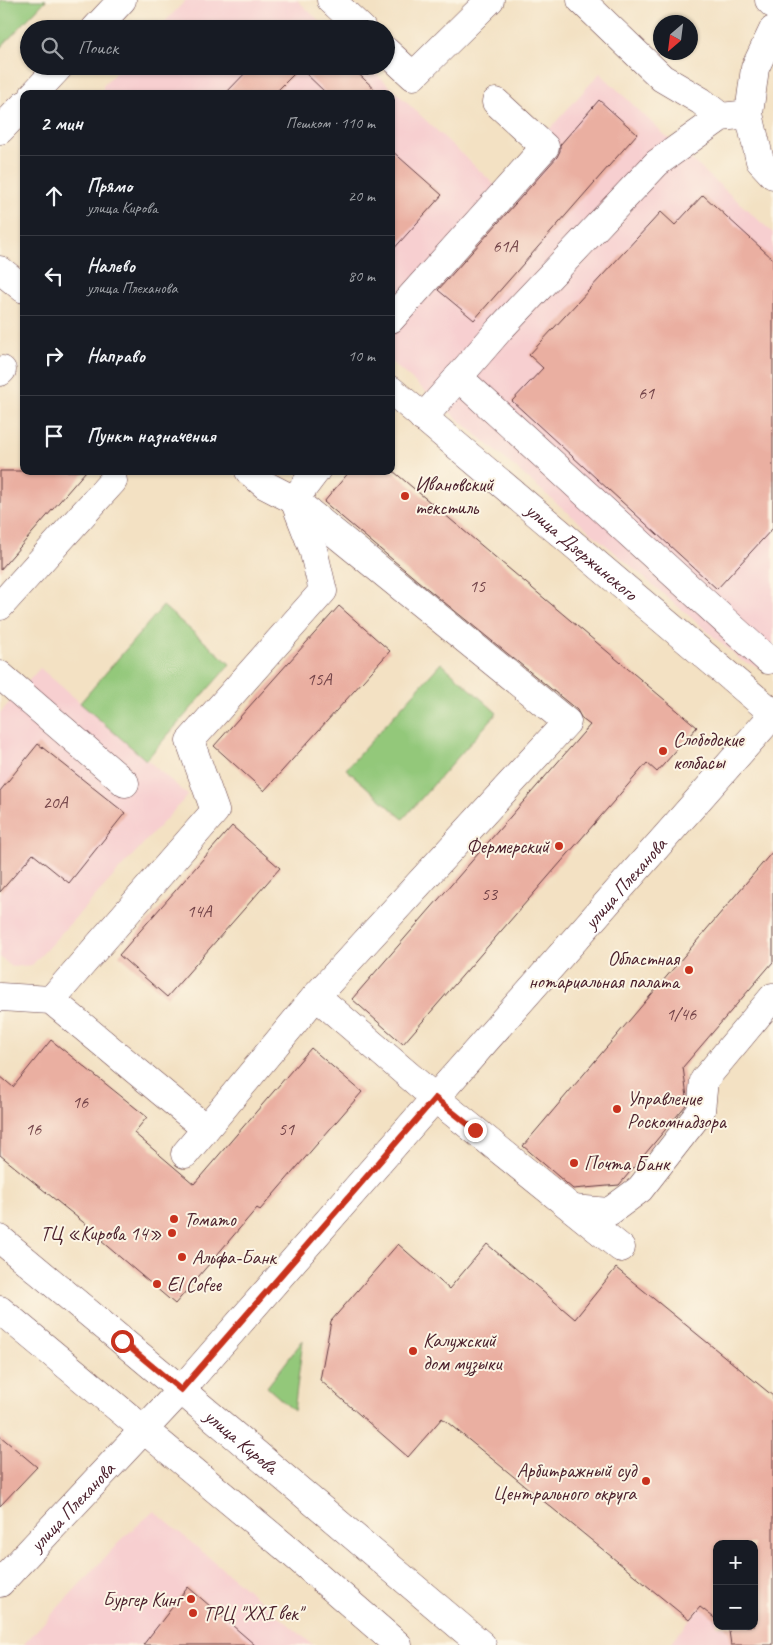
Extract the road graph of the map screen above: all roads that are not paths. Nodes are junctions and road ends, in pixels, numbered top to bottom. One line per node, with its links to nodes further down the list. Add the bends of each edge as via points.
1 (122, 0): 7 (street)
2 (332, 0): 8 (street)
3 (490, 0): 10 (street, via 413,76)
4 (581, 0): 16 (street, via 662,78)
5 (769, 0): 6 (street)
6 (773, 4)
7 (103, 20)
8 (353, 20)
9 (773, 30): 15 (street, via 755,68)
10 (395, 59)
11 (52, 75): 12 (street)
12 (39, 90)
13 (496, 102): 23 (street, via 544,147)
14 (20, 110): 17 (street)
15 (749, 114): 16 (street); 18 (street, via 760,161)
16 (721, 117): 24 (street, via 656,163)
17 (0, 130)
18 (773, 175)
19 (438, 241): 22 (street)
20 (0, 270): 21 (street)
21 (20, 286)
22 (395, 289)
23 (395, 314)
24 (458, 377): 26 (street); 32 (street)
25 (395, 394): 26 (street, улица Дзержинского)
26 (423, 418): 34 (street, улица Дзержинского)
27 (254, 475): 30 (street)
28 (313, 475): 30 (street)
29 (113, 481): 31 (street)
30 (294, 500): 37 (street, via 567,722); 40 (street, via 313,549 323,591 190,741 215,811)
31 (0, 606)
32 (770, 658): 34 (street)
33 (0, 675): 36 (street)
34 (744, 687): 35 (street, улица Дзержинского)
35 (773, 714): 41 (street, улица Плеханова)
36 (125, 782)
37 (316, 996): 41 (street); 42 (street)
38 (773, 997): 44 (street, via 704,1080 701,1111 640,1189 609,1212)
39 (0, 998): 40 (street)
40 (51, 1000): 42 (street)
41 (435, 1098): 44 (street); 48 (street, улица Плеханова)
42 (205, 1128): 43 (street)
43 (185, 1154)
44 (573, 1209): 46 (street)
45 (0, 1239): 48 (street, улица Кирова)
46 (621, 1248)
47 (0, 1310): 49 (street)
48 (181, 1390): 49 (street, улица Плеханова); 52 (street, улица Кирова)
49 (144, 1429): 50 (street, улица Плеханова); 51 (street)
50 (0, 1583)
51 (398, 1645)
52 (482, 1645)

